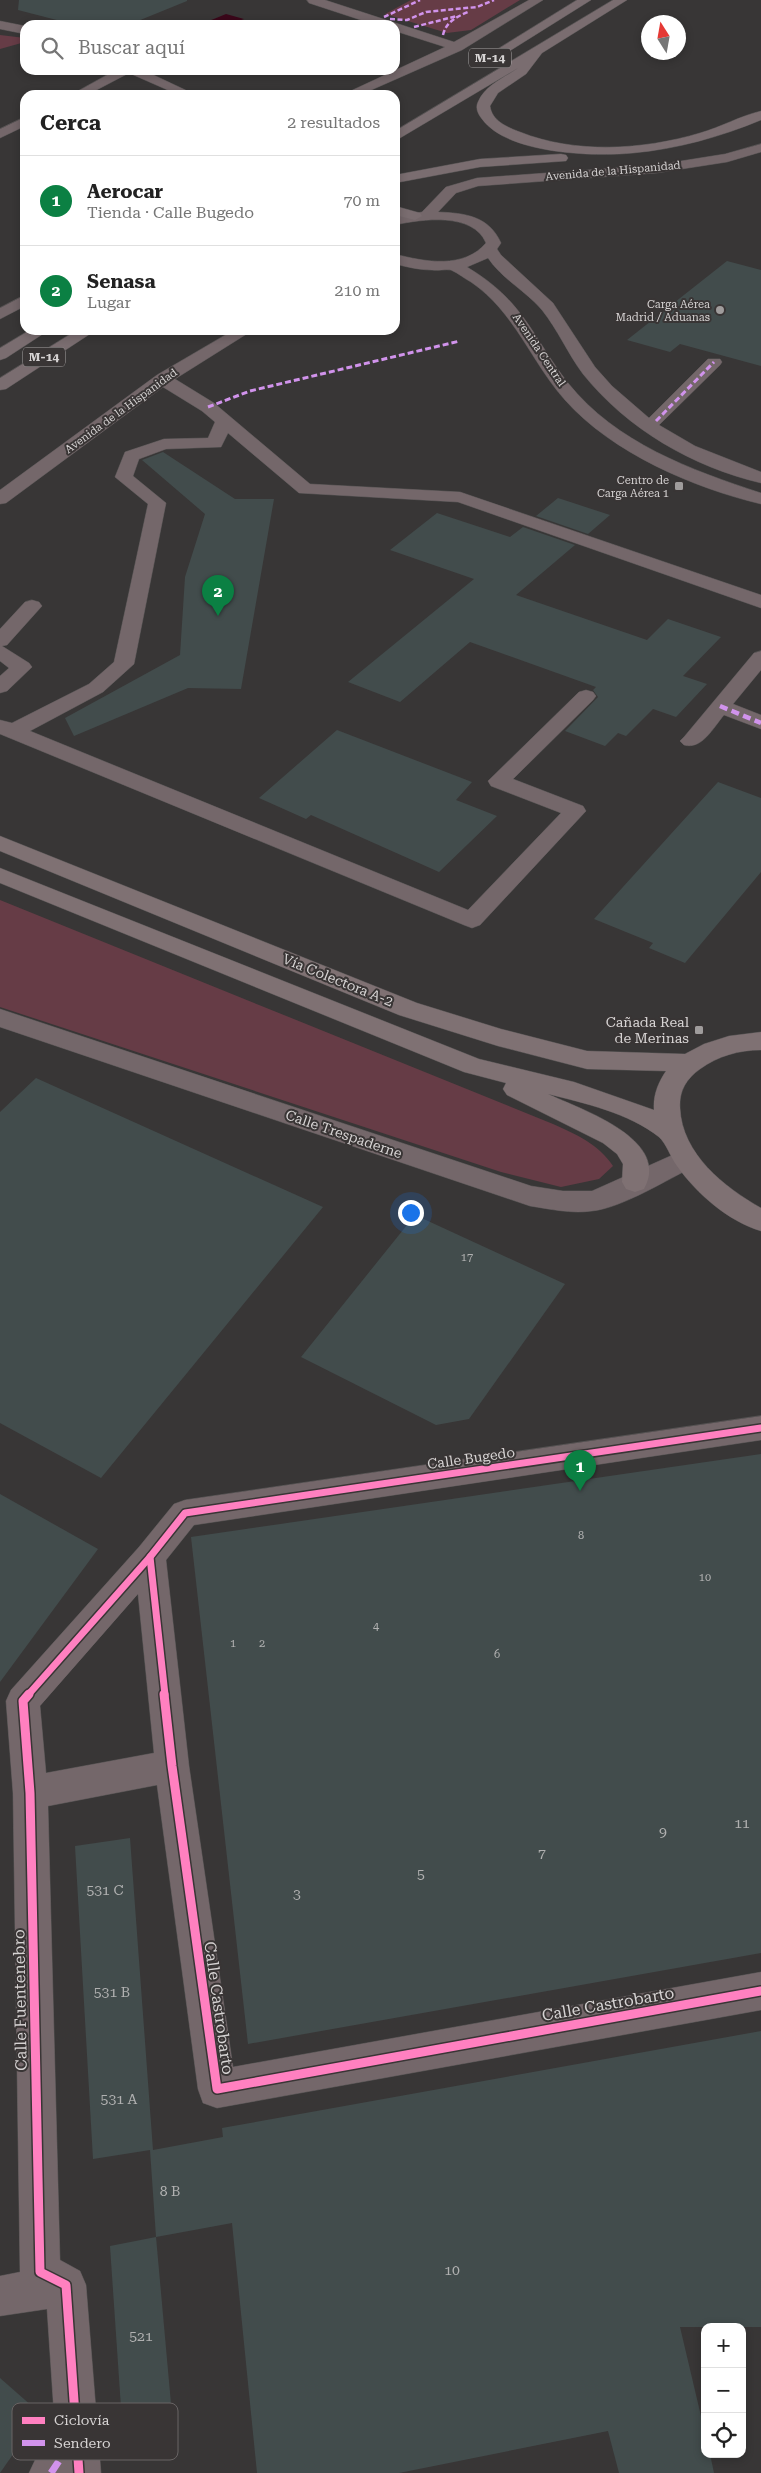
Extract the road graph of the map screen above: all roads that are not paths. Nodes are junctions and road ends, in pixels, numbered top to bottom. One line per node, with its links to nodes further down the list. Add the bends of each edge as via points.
1 (313, 0): 6 (street)
2 (537, 0): 11 (street)
3 (585, 0): 13 (highway, M-14)
4 (621, 0): 12 (highway, M-14)
5 (369, 7): 6 (street)
6 (353, 14): 7 (street)
7 (372, 20)
8 (0, 25): 9 (street)
9 (20, 29)
10 (400, 29): 11 (street)
11 (458, 47): 14 (street)
12 (536, 53): 21 (highway, via 523,70 487,97 483,105 484,113 497,126 530,141 583,149 653,146 713,133); 25 (highway, M-14)
13 (478, 65)
14 (400, 74)
15 (116, 75): 18 (street)
16 (144, 75): 19 (street)
17 (398, 75): 20 (street)
18 (87, 90)
19 (178, 90)
20 (362, 90)
21 (761, 115)
22 (20, 124): 24 (street)
23 (761, 128): 27 (highway, via 717,143 665,153 529,159)
24 (0, 134)
25 (400, 134)
26 (761, 148): 30 (street, Avenida de la Hispanidad, via 668,167)
27 (433, 170): 28 (highway); 29 (highway)
28 (400, 178)
29 (400, 183)
30 (464, 185): 32 (street, Avenida de la Hispanidad, via 451,190); 34 (street, via 455,199 455,207)
31 (400, 211): 32 (highway)
32 (421, 216): 33 (street); 34 (street)
33 (400, 220)
34 (465, 220): 35 (street, via 476,223 493,235 494,243)
35 (490, 250): 38 (street, via 481,256); 51 (street, via 505,269 547,306 589,369 626,410 682,447)
36 (400, 260): 37 (street)
37 (416, 264): 38 (street); 39 (street)
38 (452, 264): 53 (street, Avenida Central, via 505,302 552,373 592,417 671,468)
39 (400, 269)
40 (20, 293): 41 (street)
41 (0, 314)
42 (33, 335): 45 (highway, M-14)
43 (80, 335): 48 (highway, M-14)
44 (238, 335): 47 (street, Avenida de la Hispanidad)
45 (0, 355)
46 (714, 362): 50 (street)
47 (163, 379): 49 (street); 52 (street, Avenida de la Hispanidad)
48 (0, 385)
49 (224, 420): 54 (street, via 305,489 460,497); 63 (street, via 215,443 164,444 131,456 124,477 157,503 124,664 96,688)
50 (656, 421)
51 (761, 478)
52 (0, 499)
53 (761, 499)
54 (761, 602)
55 (32, 606): 56 (street)
56 (0, 641)
57 (0, 652): 59 (street, via 22,667)
58 (761, 657): 61 (street)
59 (0, 687)
60 (586, 696): 63 (street, via 499,781 575,810 472,920)
61 (720, 706): 62 (street); 64 (street)
62 (761, 722)
63 (6, 729)
64 (691, 741)
65 (0, 843): 69 (main road, Vía Colectora A-2, via 408,1009 587,1060)
66 (0, 875): 70 (main road)
67 (0, 1018): 73 (street, Calle Trespaderne, via 530,1196 563,1202 593,1201)
68 (761, 1041): 69 (main road, via 715,1049)
69 (689, 1063): 71 (main road, via 669,1086 664,1109)
70 (472, 1066): 71 (main road, via 574,1091 636,1112); 73 (main road, via 612,1136 627,1147 636,1164)
71 (670, 1131): 72 (main road)
72 (686, 1159): 73 (street, Calle Trespaderne); 74 (main road, via 703,1180 736,1208)
73 (635, 1182)
74 (761, 1221)
75 (761, 1428): 76 (street, Calle Bugedo, via 186,1513)
76 (150, 1556): 77 (street, Calle Castrobarto); 78 (street, Calle Fuentenebro, via 24,1701)
77 (172, 1766): 78 (street); 79 (street, Calle Castrobarto, via 217,2088)
78 (30, 1794): 80 (street, Calle Fuentenebro, via 40,2272)
79 (761, 1990)
80 (66, 2284): 81 (street); 82 (street)
81 (0, 2296)
82 (74, 2403)
83 (69, 2460): 84 (street)
84 (51, 2473)

